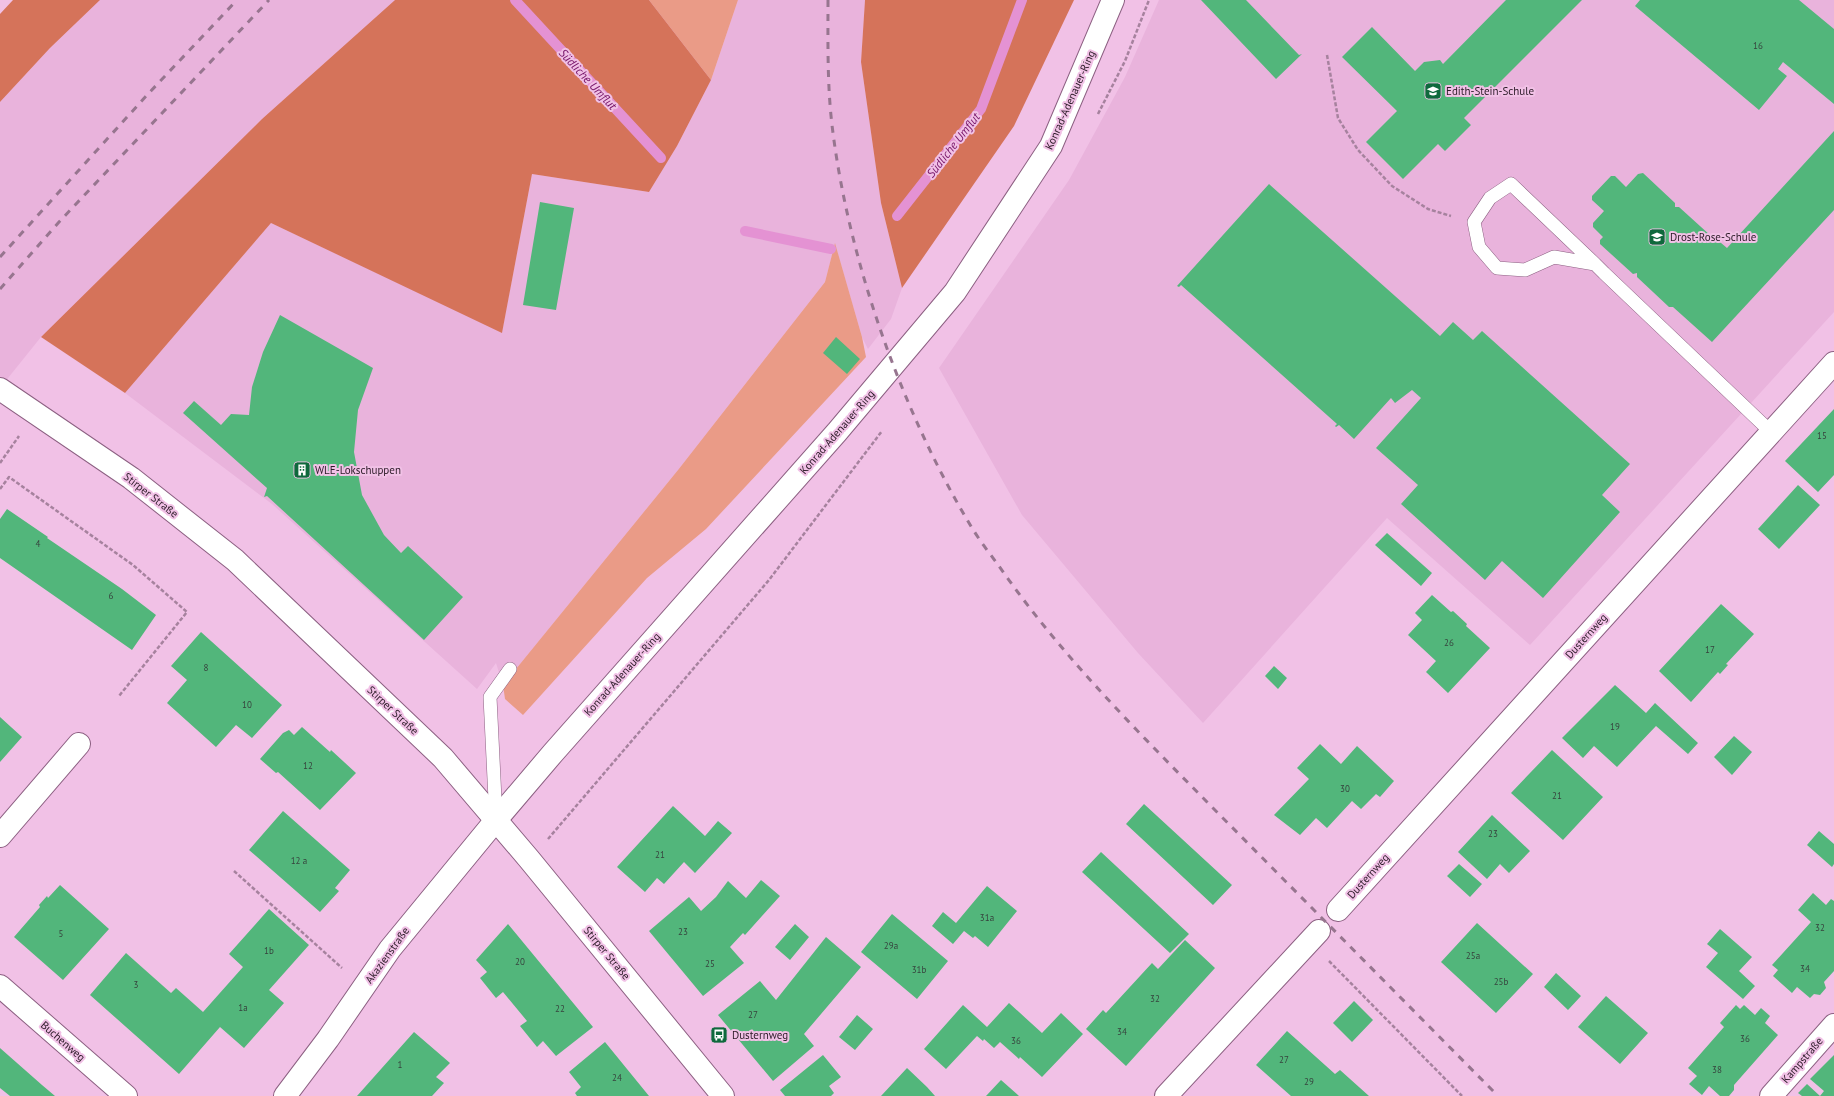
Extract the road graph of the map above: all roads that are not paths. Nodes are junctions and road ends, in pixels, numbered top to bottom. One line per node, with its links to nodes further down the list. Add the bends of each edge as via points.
1 (1113, 0): 8 (street, Konrad-Adenauer-Ring, via 1051,146 955,292 837,432)
2 (1595, 264): 2 (lane, via 1511,184 1490,198 1474,222 1479,247 1497,268 1525,270 1554,257); 5 (lane)
3 (1834, 363): 5 (street, Dusternweg)
4 (0, 389): 8 (street, Stirper Straße, via 131,478 235,560 443,758)
5 (1771, 432): 10 (street, Dusternweg)
6 (510, 669): 8 (lane, via 490,697)
7 (79, 744): 9 (street)
8 (496, 820): 15 (street, Akazienstraße, via 390,949); 16 (street, Stirper Straße)
9 (0, 836)
10 (1338, 910)
11 (1314, 936): 17 (street)
12 (0, 986): 14 (street, Buchenweg)
13 (1834, 1025): 18 (street, Kampstraße)
14 (126, 1096)
15 (285, 1096)
16 (723, 1096)
17 (1166, 1096)
18 (1771, 1096)

